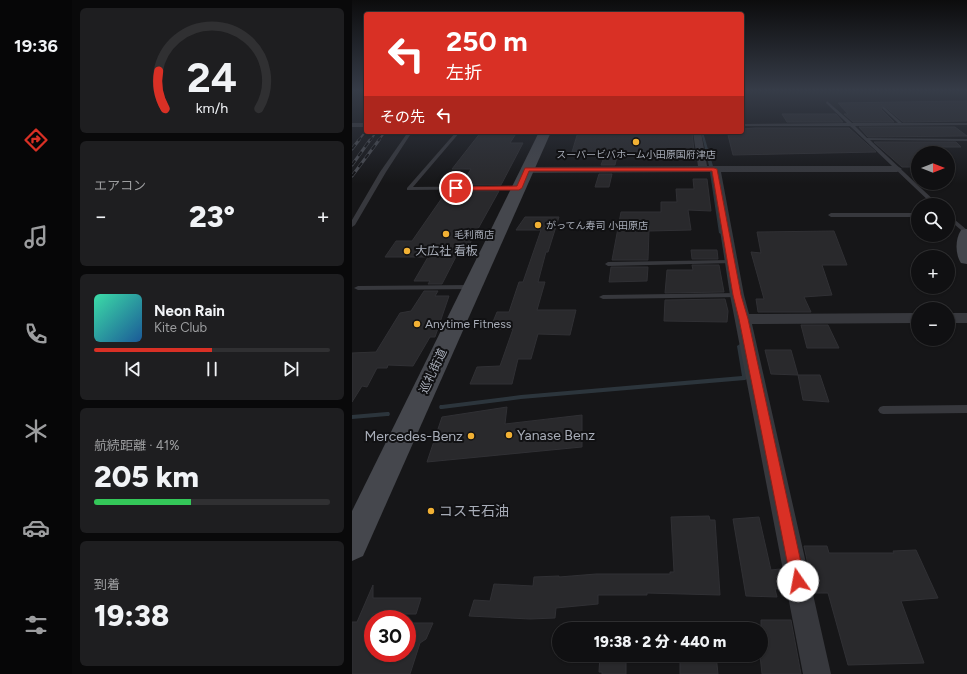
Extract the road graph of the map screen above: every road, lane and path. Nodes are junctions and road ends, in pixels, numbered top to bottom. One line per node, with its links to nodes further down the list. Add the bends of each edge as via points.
1 (847, 121): 7 (lane)
2 (898, 121): 8 (lane)
3 (967, 124): 8 (lane)
4 (352, 125): 5 (street)
5 (364, 125)
6 (744, 125): 7 (lane)
7 (851, 125): 8 (lane); 13 (lane)
8 (902, 125)
9 (409, 134): 22 (lane)
10 (456, 134): 18 (lane, via 409,189)
11 (544, 134): 18 (street, 巡礼街道)
12 (697, 134): 15 (street)
13 (865, 139): 14 (lane); 17 (lane)
14 (967, 140)
15 (703, 169): 16 (street); 18 (street)
16 (714, 169): 17 (street); 25 (street)
17 (897, 169): 19 (lane)
18 (523, 179): 27 (street, 巡礼街道)
19 (928, 198)
20 (830, 215): 21 (lane)
21 (911, 215)
22 (352, 225)
23 (955, 227): 24 (lane)
24 (967, 245)
25 (731, 262): 26 (lane); 29 (street)
26 (608, 264)
27 (472, 287): 28 (lane); 37 (street, 巡礼街道)
28 (358, 288)
29 (737, 295): 30 (lane); 34 (street)
30 (603, 297)
31 (911, 318): 34 (street)
32 (955, 318): 33 (street)
33 (967, 318)
34 (743, 319): 38 (street)
35 (967, 408): 36 (lane)
36 (883, 410)
37 (352, 545)
38 (817, 674)

